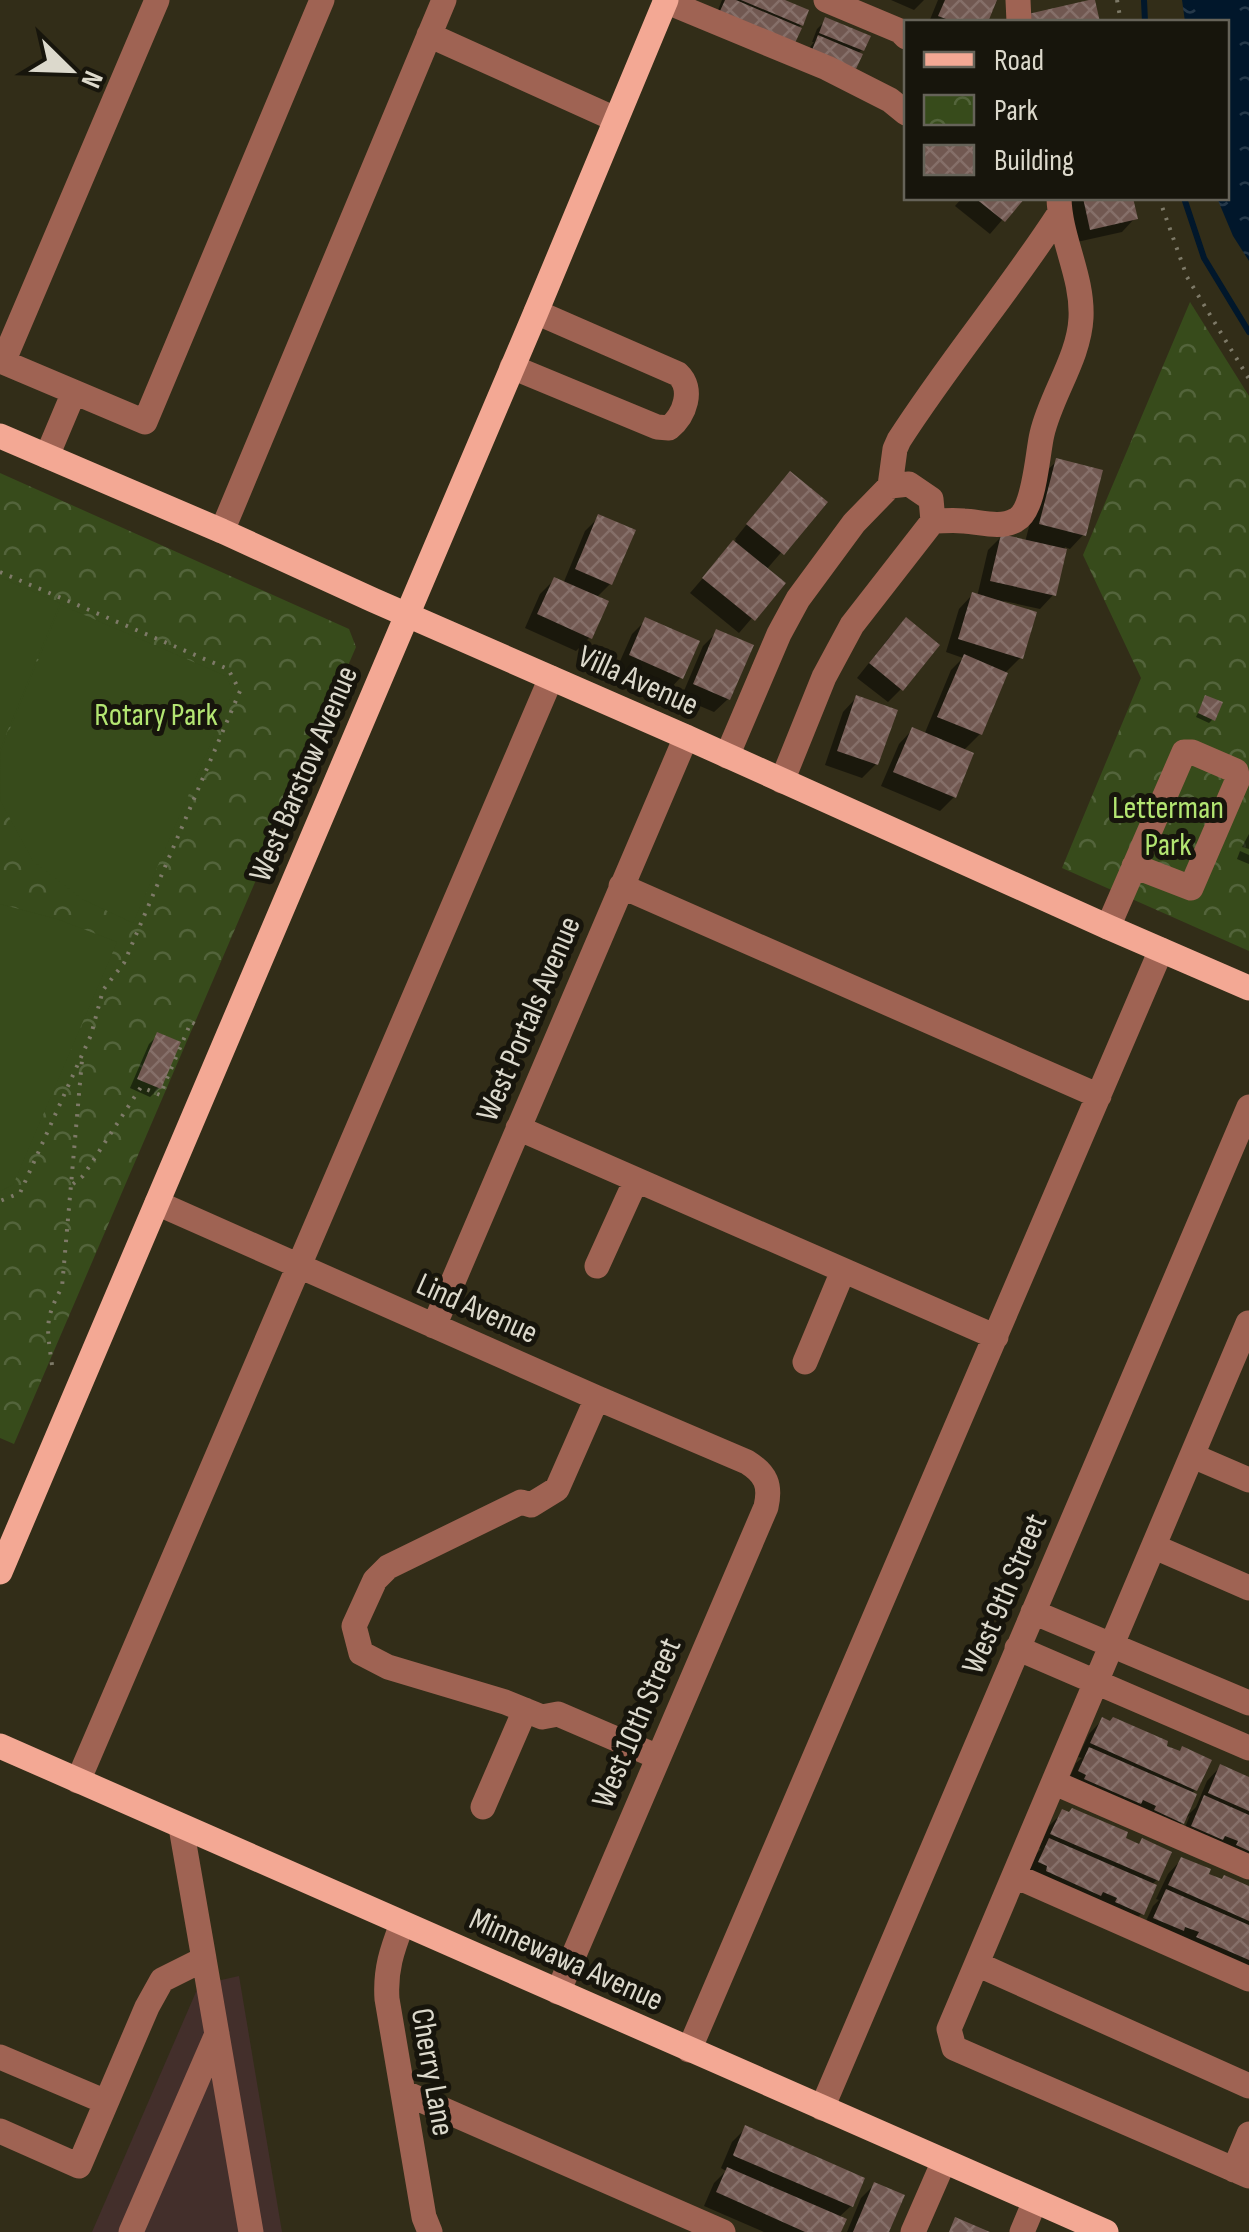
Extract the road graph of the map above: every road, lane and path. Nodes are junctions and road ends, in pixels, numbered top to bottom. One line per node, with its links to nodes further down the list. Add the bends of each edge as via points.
1 (157, 0): 15 (street, via 3,362)
2 (322, 0): 15 (street, via 145,422)
3 (444, 0): 6 (street)
4 (665, 0): 8 (street, via 827,68); 9 (main road, West Barstow Avenue)
5 (826, 0): 7 (street)
6 (429, 35): 9 (street); 20 (street)
7 (904, 35)
8 (904, 111)
9 (615, 119): 12 (main road, West Barstow Avenue)
10 (1160, 200): 14 (path, via 1187,277)
11 (1059, 206): 18 (street, via 1036,250 899,440); 19 (street, via 1081,320 1048,410 1030,501 1011,523)
12 (536, 312): 13 (main road, West Barstow Avenue); 13 (street, via 678,374 689,393 676,422 657,427)
13 (512, 367): 22 (main road, West Barstow Avenue)
14 (1249, 379)
15 (74, 392): 17 (street)
16 (0, 436): 17 (main road, Villa Avenue)
17 (46, 456): 20 (main road, Villa Avenue)
18 (890, 486): 19 (street, via 909,484 931,499); 25 (street, via 798,599)
19 (933, 520): 26 (street, via 852,625)
20 (222, 531): 22 (main road, Villa Avenue)
21 (0, 572): 33 (path, via 228,670 240,691 124,963 103,990)
22 (407, 615): 23 (main road, Villa Avenue); 40 (main road, West Barstow Avenue)
23 (551, 678): 24 (main road, Villa Avenue); 41 (street)
24 (686, 738): 25 (main road, Villa Avenue); 28 (street, West Portals Avenue)
25 (727, 756): 26 (main road, Villa Avenue)
26 (782, 781): 29 (main road, Villa Avenue)
27 (1134, 866): 27 (street, via 1184,752 1236,771 1238,780 1191,888); 29 (street)
28 (621, 886): 34 (street); 36 (street, West Portals Avenue)
29 (1108, 928): 30 (main road, Villa Avenue)
30 (1161, 950): 31 (main road, Villa Avenue); 34 (street)
31 (1249, 988)
32 (197, 1025): 38 (path, via 191,1022 160,1096 141,1087)
33 (82, 1055): 38 (path); 39 (path, via 20,1192)
34 (1099, 1096): 46 (street)
35 (1249, 1107): 58 (street, West 9th Street)
36 (518, 1128): 37 (street); 45 (street, West Portals Avenue)
37 (636, 1180): 42 (street); 43 (street)
38 (73, 1184): 48 (path, via 62,1287 46,1328)
39 (0, 1201)
40 (158, 1203): 41 (street, Lind Avenue); 56 (main road, West Barstow Avenue)
41 (299, 1265): 45 (street, Lind Avenue); 67 (street)
42 (596, 1266)
43 (843, 1271): 46 (street); 47 (street)
44 (1248, 1323): 49 (street)
45 (434, 1326): 51 (street, Lind Avenue)
46 (996, 1337): 79 (street)
47 (804, 1362)
48 (52, 1365)
49 (1224, 1380): 50 (street); 52 (street)
50 (1249, 1391)
51 (589, 1395): 53 (street, Lind Avenue, via 748,1462); 63 (street, via 544,1480 524,1492 522,1502 388,1567 354,1626 361,1653 388,1667)
52 (1193, 1456): 54 (street); 55 (street)
53 (766, 1479): 66 (street, West 10th Street, via 766,1507)
54 (1249, 1480)
55 (1155, 1547): 57 (street); 59 (street)
56 (0, 1572)
57 (1249, 1588)
58 (1033, 1612): 59 (street); 60 (street, West 9th Street)
59 (1113, 1646): 61 (street); 62 (street)
60 (1017, 1648): 61 (street); 84 (street, West 9th Street)
61 (1098, 1683): 65 (street); 68 (street)
62 (1249, 1704)
63 (533, 1713): 66 (street, via 549,1728); 69 (street)
64 (0, 1746): 67 (main road, Minnewawa Avenue)
65 (1249, 1748)
66 (655, 1765): 77 (street, West 10th Street)
67 (78, 1781): 70 (main road, Minnewawa Avenue)
68 (1055, 1783): 71 (street); 72 (street)
69 (483, 1808)
70 (181, 1826): 73 (main road, Minnewawa Avenue); 74 (street)
71 (1249, 1867)
72 (1015, 1876): 75 (street); 76 (street)
73 (402, 1924): 77 (main road, Minnewawa Avenue); 82 (street, Cherry Lane, via 385,1979)
74 (204, 1959): 78 (street); 83 (street, via 162,1980)
75 (978, 1964): 81 (street); 88 (street, via 950,2029 954,2048)
76 (1249, 1979)
77 (558, 1992): 79 (main road, Minnewawa Avenue)
78 (217, 2034): 90 (street); 91 (street)
79 (689, 2050): 84 (main road, Minnewawa Avenue)
80 (0, 2056): 83 (street)
81 (1249, 2086)
82 (403, 2092): 92 (street, Cherry Lane); 93 (street)
83 (106, 2102): 85 (street, via 79,2166)
84 (822, 2108): 87 (main road, Minnewawa Avenue)
85 (0, 2131)
86 (1249, 2134): 88 (street)
87 (944, 2161): 89 (main road, Minnewawa Avenue); 94 (street)
88 (1241, 2173)
89 (1035, 2201): 95 (street); 96 (main road, Minnewawa Avenue)
90 (130, 2232)
91 (251, 2232)
92 (430, 2232)
93 (723, 2232)
94 (914, 2232)
95 (1022, 2232)
96 (1106, 2232)

